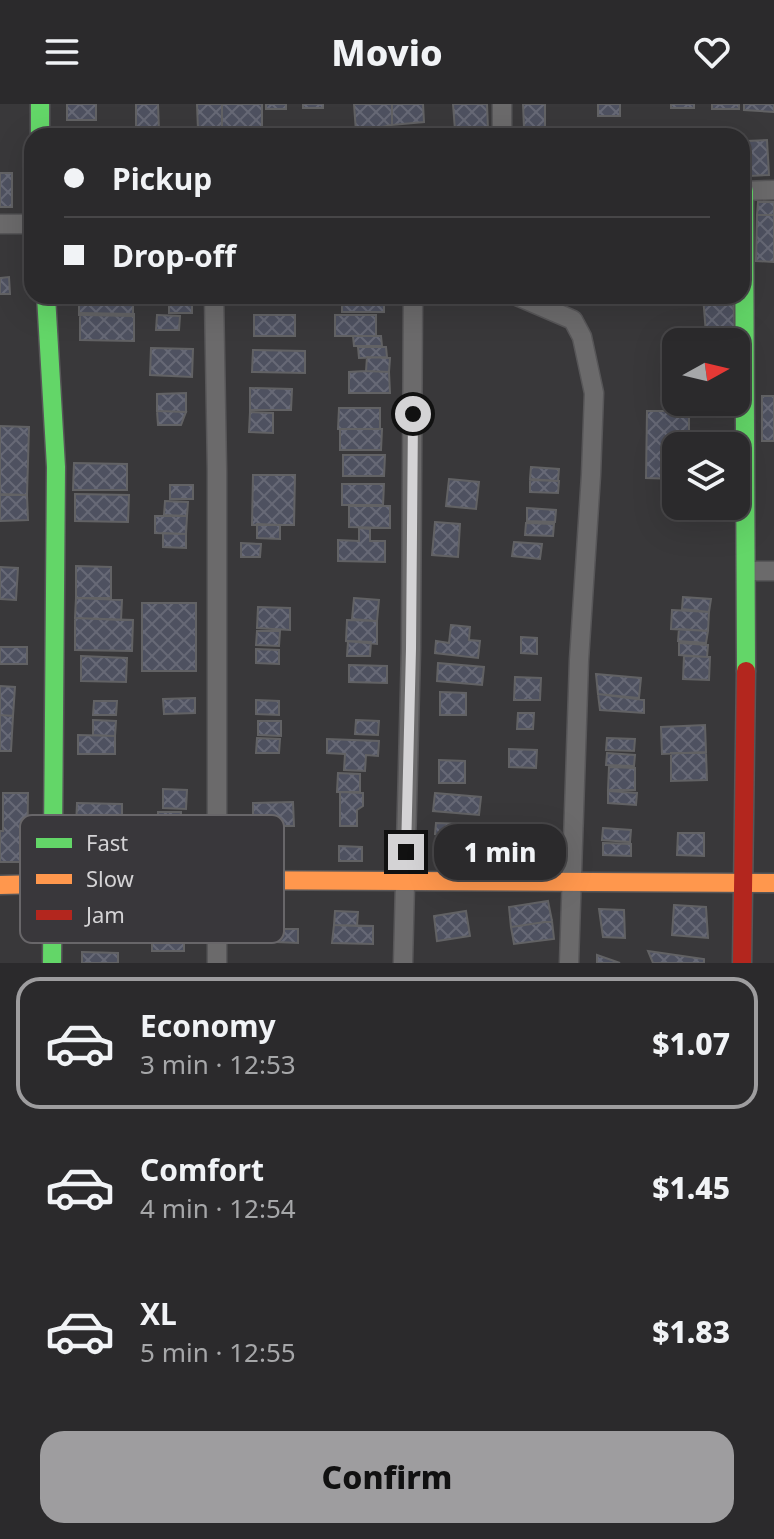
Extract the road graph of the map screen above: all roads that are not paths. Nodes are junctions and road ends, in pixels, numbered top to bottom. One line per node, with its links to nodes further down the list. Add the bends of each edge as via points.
1 (40, 104): 3 (street)
2 (502, 104): 4 (street)
3 (40, 128)
4 (502, 128)
5 (774, 190): 6 (street)
6 (750, 191)
7 (0, 224): 8 (street)
8 (24, 224)
9 (46, 304): 16 (street, via 56,467)
10 (214, 304): 17 (street)
11 (413, 304): 19 (street)
12 (536, 304): 20 (street, via 573,320 594,393)
13 (744, 304): 14 (street)
14 (746, 571): 15 (street); 22 (street)
15 (774, 571)
16 (54, 815)
17 (218, 815)
18 (284, 880): 19 (street)
19 (405, 881): 20 (street); 27 (street)
20 (571, 882): 22 (street); 28 (street)
21 (774, 883): 22 (street)
22 (743, 884): 29 (street)
23 (52, 943): 25 (street)
24 (217, 943): 26 (street)
25 (52, 963)
26 (217, 963)
27 (403, 963)
28 (569, 963)
29 (742, 963)

